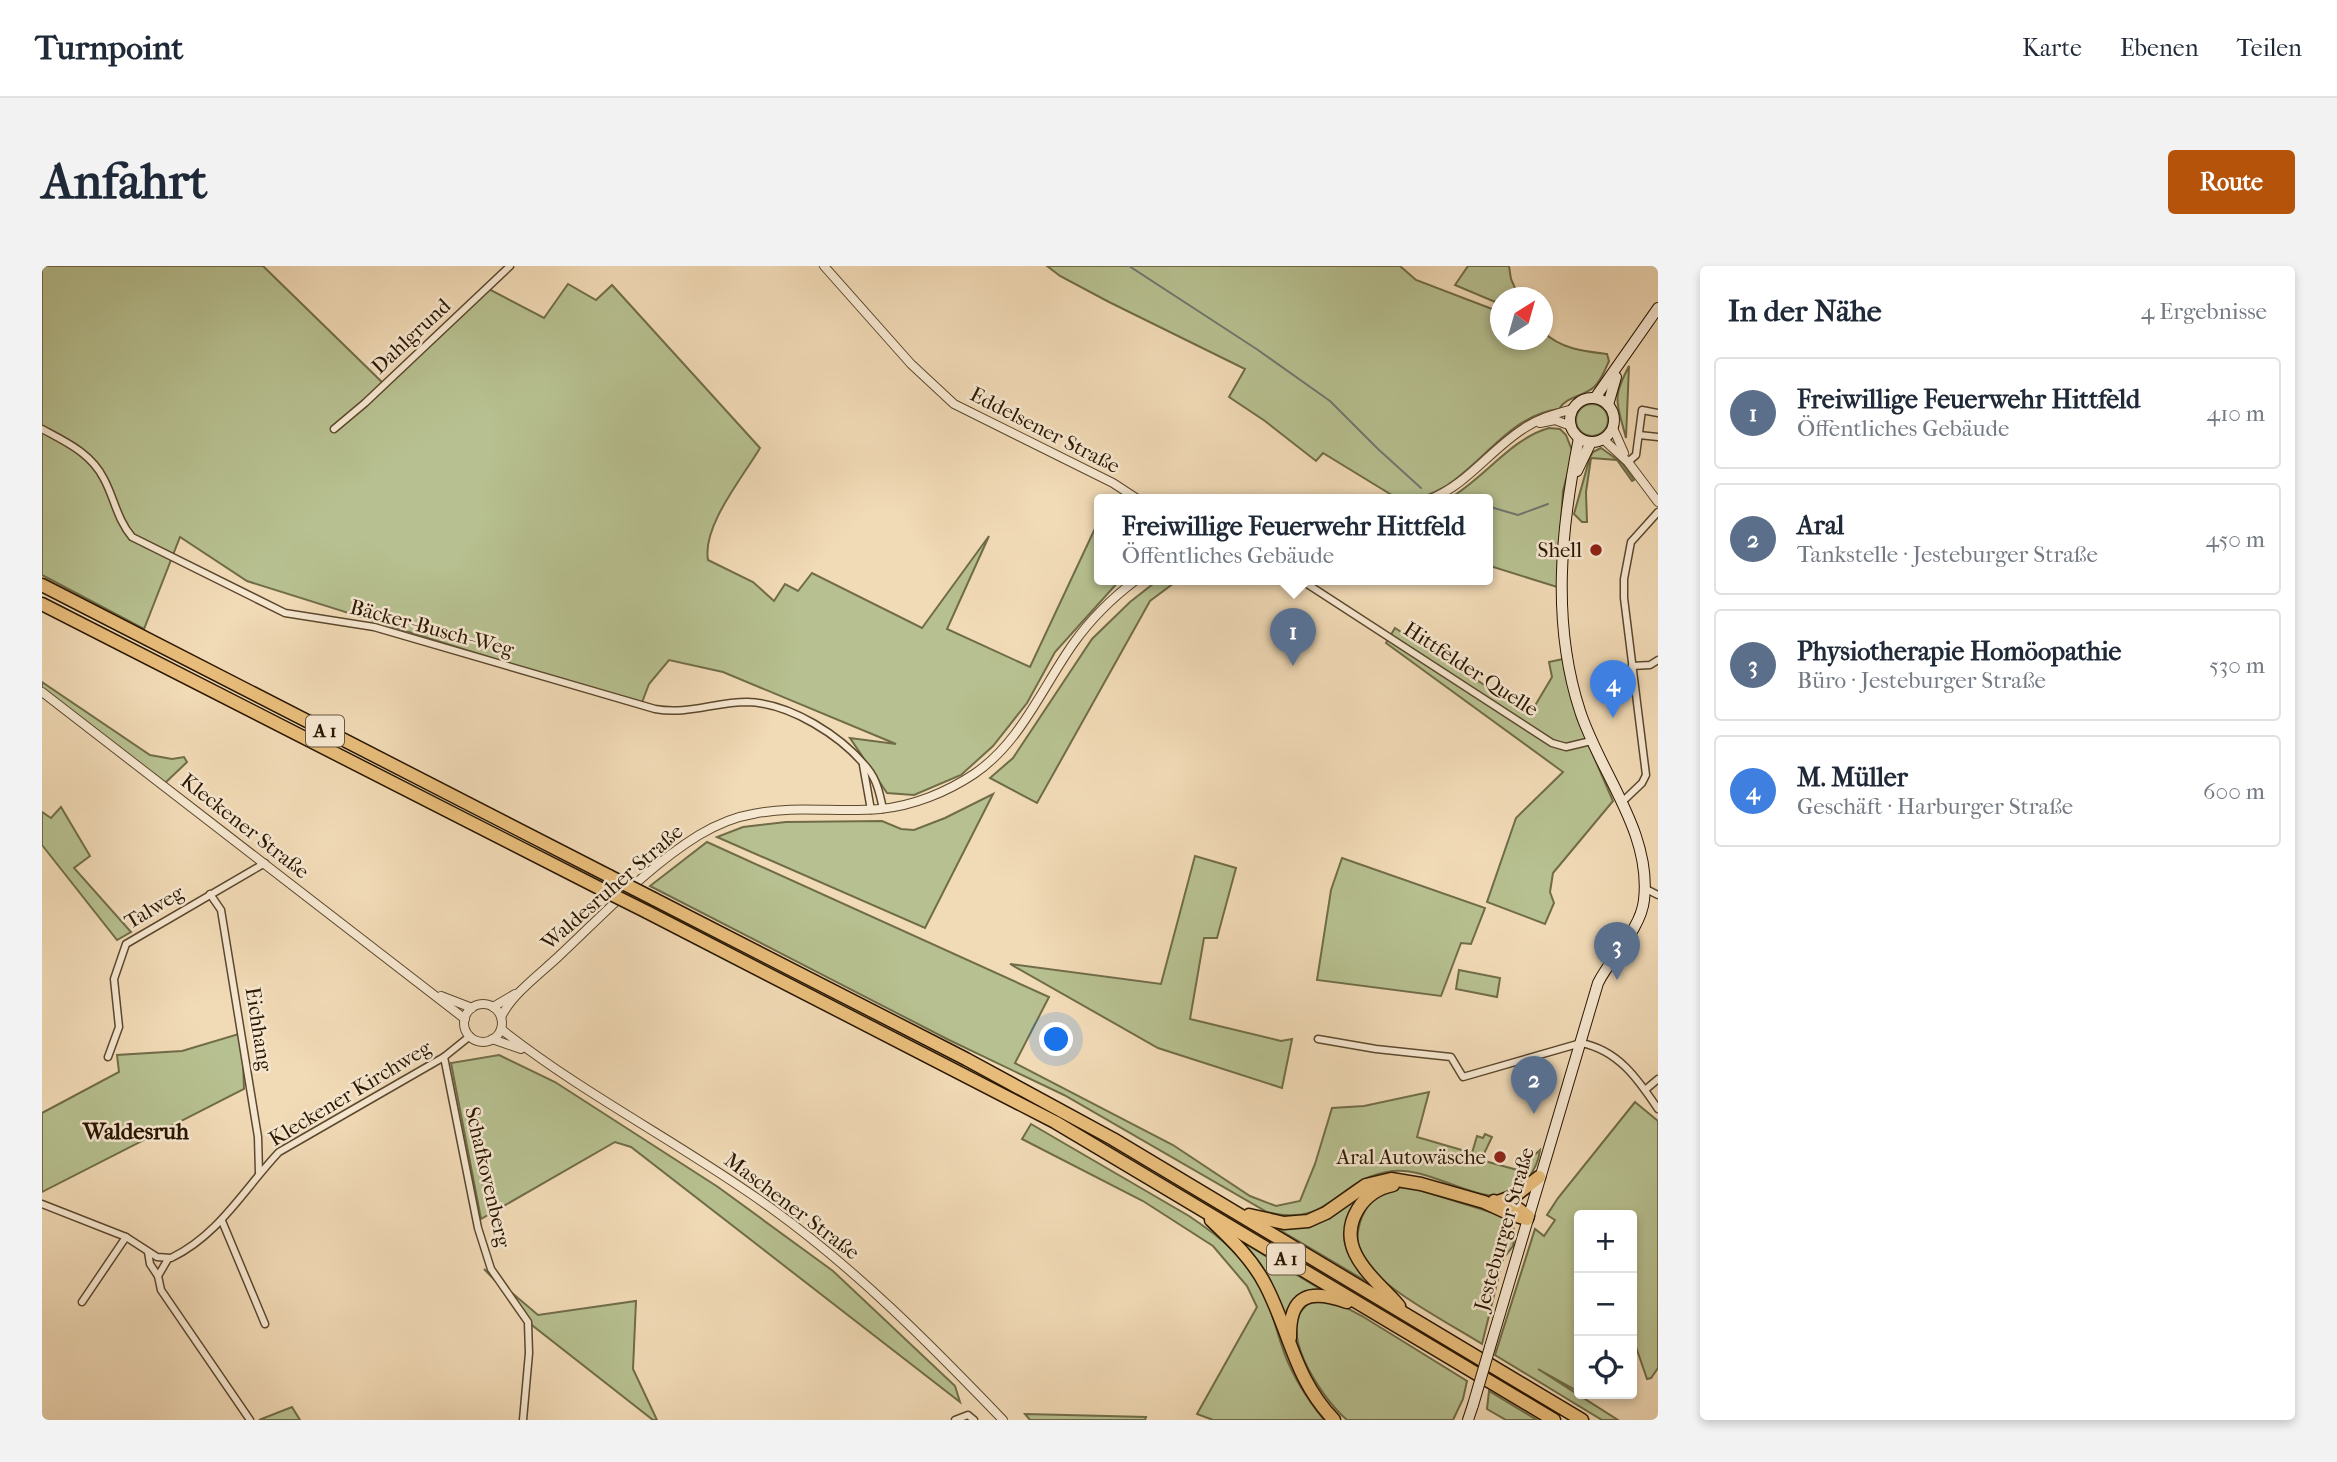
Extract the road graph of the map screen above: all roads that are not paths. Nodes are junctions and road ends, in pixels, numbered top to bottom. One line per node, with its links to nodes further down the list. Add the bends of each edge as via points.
1 (510, 266): 12 (street, Dahlgrund)
2 (824, 266): 21 (street, Eddelsener Straße, via 911,364 954,404)
3 (1658, 308): 4 (main road)
4 (1623, 360): 5 (main road); 6 (main road)
5 (1595, 398): 6 (main road); 7 (main road)
6 (1608, 405): 10 (main road, via 1614,416)
7 (1573, 410): 9 (main road); 13 (street)
8 (1658, 412): 14 (street, via 1642,410)
9 (1571, 426): 13 (street, via 1555,420); 16 (main road)
10 (1613, 428): 17 (main road); 19 (street)
11 (42, 429): 35 (street, Bäcker-Busch-Weg, via 80,451 97,467 119,519 132,537 285,613 374,627 670,712 747,702 770,705 842,741)
12 (334, 429)
13 (1521, 430): 22 (street)
14 (1639, 435): 15 (street); 19 (street, via 1636,455)
15 (1658, 437)
16 (1579, 438): 18 (main road); 20 (main road)
17 (1603, 439): 18 (main road); 19 (street)
18 (1591, 442): 20 (main road)
19 (1628, 462): 23 (street)
20 (1570, 488): 34 (main road, Jesteburger Straße, via 1562,563 1564,635 1574,690)
21 (1130, 494)
22 (1439, 494)
23 (1658, 502)
24 (1658, 513): 30 (street, via 1631,542 1627,561 1624,598)
25 (42, 585): 67 (highway, A 1, bridge, via 1036,1096)
26 (1130, 585): 37 (street, Waldesruher Straße, via 1084,629 1011,738 986,764 932,796)
27 (1309, 585): 34 (street, Hittfelder Quelle, via 1552,743 1566,747)
28 (42, 604): 33 (highway, A 1)
29 (1658, 660): 30 (street)
30 (1632, 666): 36 (street, via 1646,775)
31 (42, 692): 39 (street, Kleckener Straße)
32 (245, 719): 33 (highway)
33 (284, 727): 66 (highway, A 1, bridge, via 961,1072)
34 (1591, 741): 36 (main road, Jesteburger Straße)
35 (862, 763): 37 (street, Bäcker-Busch-Weg, via 873,776); 38 (street)
36 (1621, 803): 40 (main road, Jesteburger Straße, via 1643,861)
37 (883, 809): 38 (street, Waldesruher Straße)
38 (871, 810): 44 (street, Waldesruher Straße, via 776,811 737,817 711,828 654,869)
39 (265, 863): 41 (street, Talweg); 43 (street, Kleckener Straße)
40 (1644, 888): 42 (street); 53 (main road, Jesteburger Straße, via 1637,922 1598,983)
41 (210, 894): 55 (street, Talweg, via 126,944 114,979 119,1027); 60 (street, Eichhang, via 221,910 258,1137)
42 (1658, 895)
43 (426, 989): 46 (street, Kleckener Straße); 48 (street, Kleckener Straße)
44 (521, 992): 45 (street, Waldesruher Straße); 47 (street, Waldesruher Straße)
45 (493, 1007): 46 (street, via 482,1004); 47 (street)
46 (472, 1008): 48 (street)
47 (501, 1017): 49 (street)
48 (465, 1019): 50 (street)
49 (501, 1029): 52 (street); 54 (street, Maschener Straße)
50 (470, 1036): 52 (street); 56 (street, Kleckener Kirchweg)
51 (1318, 1039): 53 (street, via 1451,1057 1463,1077)
52 (492, 1040): 54 (street, Maschener Straße)
53 (1581, 1043): 58 (street, via 1596,1046 1625,1065); 61 (main road, Jesteburger Straße)
54 (533, 1055): 83 (street, Maschener Straße, via 696,1157 804,1233 891,1306)
55 (108, 1057)
56 (444, 1057): 60 (street, Kleckener Kirchweg, via 279,1152); 80 (street, Schafkovenberg, via 478,1228 491,1269 528,1322)
57 (1658, 1079): 58 (street)
58 (1645, 1090): 59 (street)
59 (1658, 1109)
60 (259, 1173): 69 (street, Kleckener Kirchweg)
61 (1539, 1177): 64 (highway); 68 (main road, Jesteburger Straße)
62 (1411, 1182): 63 (highway); 67 (highway, via 1391,1178 1366,1185 1326,1213 1299,1223 1275,1222); 76 (highway, via 1370,1195 1350,1230 1358,1261)
63 (1485, 1202): 64 (highway); 68 (highway)
64 (1500, 1202): 68 (highway, via 1517,1207)
65 (42, 1204): 70 (street)
66 (1196, 1205): 75 (highway, A 1); 78 (highway, via 1255,1267)
67 (1229, 1209): 76 (highway, A 1)
68 (1527, 1217): 85 (main road, Jesteburger Straße, bridge)
69 (222, 1221): 72 (street, Kleckener Kirchweg); 77 (street)
70 (126, 1237): 71 (street); 74 (street)
71 (148, 1252): 72 (street); 73 (street)
72 (168, 1259): 73 (street)
73 (158, 1276): 79 (street, via 161,1290)
74 (82, 1301)
75 (1376, 1312): 78 (highway, via 1326,1295 1310,1295 1292,1315); 86 (highway, A 1)
76 (1406, 1315): 87 (highway, A 1)
77 (265, 1324)
78 (1290, 1346): 84 (highway, via 1308,1388)
79 (250, 1420)
80 (523, 1420)
81 (955, 1420): 82 (street, via 968,1415)
82 (974, 1420)
83 (1003, 1420)
84 (1334, 1420)
85 (1468, 1420)
86 (1555, 1420)
87 (1582, 1420)

